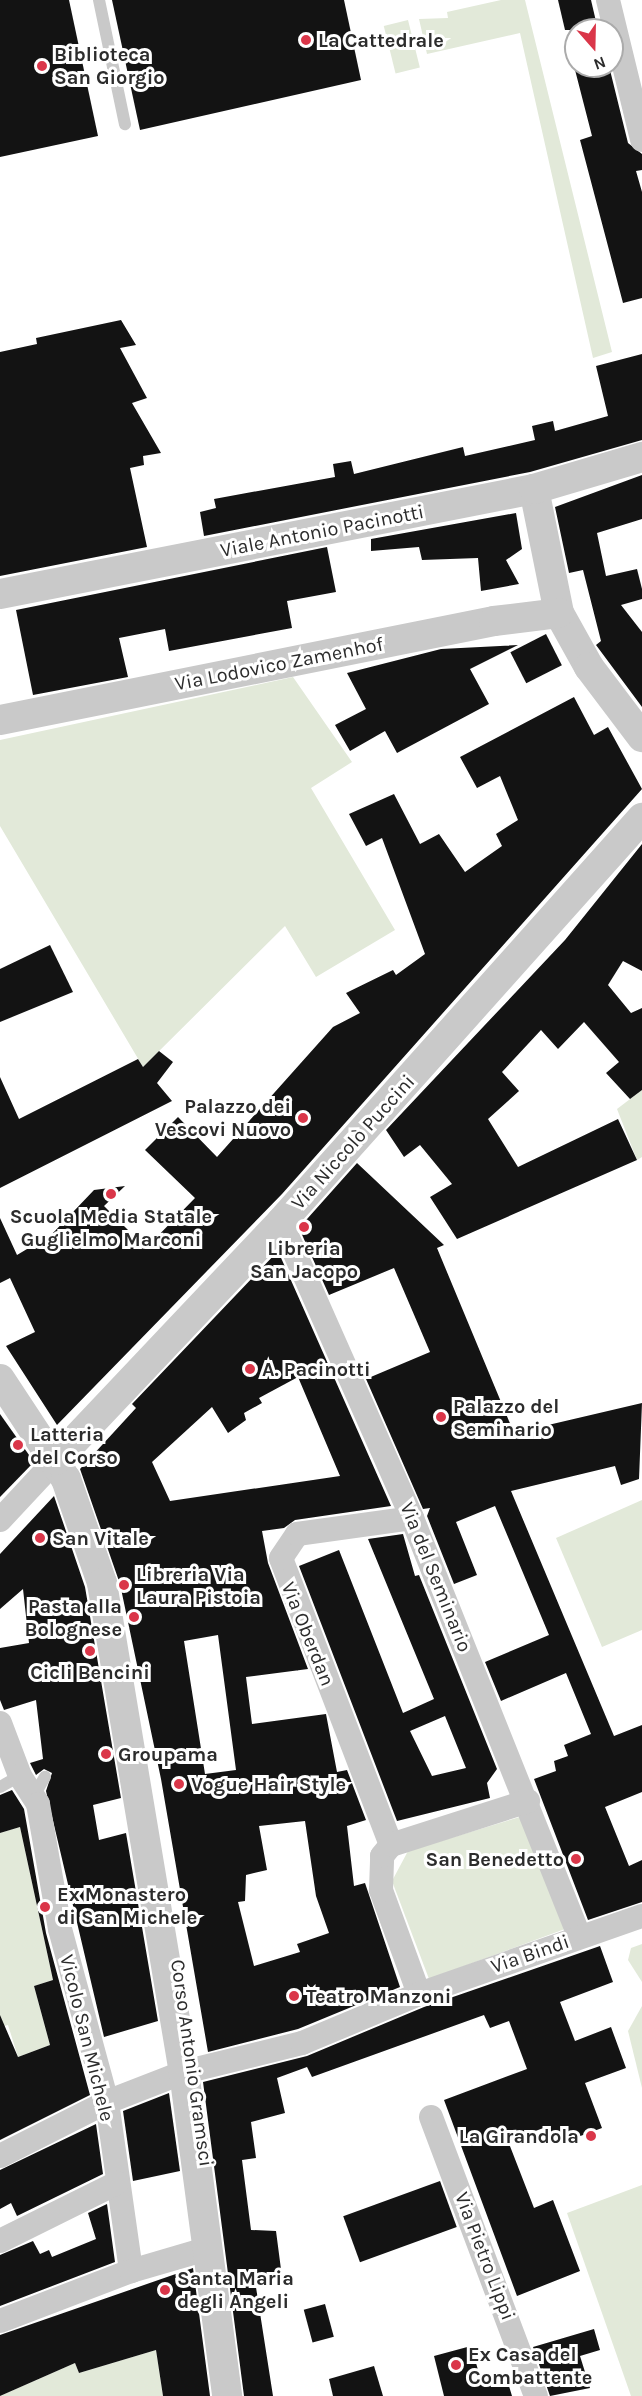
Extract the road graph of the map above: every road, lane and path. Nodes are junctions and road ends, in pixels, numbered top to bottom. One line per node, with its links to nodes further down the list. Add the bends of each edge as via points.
1 (99, 0): 3 (lane)
2 (608, 0): 4 (street)
3 (125, 124)
4 (642, 140)
5 (642, 457): 6 (street, Viale Antonio Pacinotti)
6 (534, 489): 7 (street, Viale Antonio Pacinotti); 8 (street)
7 (0, 594)
8 (559, 613): 9 (street, Via Lodovico Zamenhof); 10 (street, via 588,667)
9 (0, 720)
10 (642, 737)
11 (642, 818): 12 (street, Via Niccolò Puccini)
12 (281, 1222): 14 (street, Via Niccolò Puccini); 15 (street, Via del Seminario)
13 (0, 1379): 14 (street, Corso Antonio Gramsci)
14 (56, 1460): 16 (street); 24 (street, Corso Antonio Gramsci, via 97,1564 121,1735); 24 (lane, Corso Antonio Gramsci, via 68,1470 80,1492 119,1629)
15 (412, 1518): 19 (street, Via del Seminario); 20 (street, Via Oberdan, via 297,1534 281,1558)
16 (0, 1520)
17 (0, 1723): 18 (street, Vicolo San Michele)
18 (10, 1782): 25 (street, Vicolo San Michele, via 40,1786 62,1937)
19 (528, 1801): 20 (street); 22 (street, Via del Seminario)
20 (392, 1845): 23 (street, via 382,1856 379,1880)
21 (642, 1916): 22 (street, Via Bindi)
22 (580, 1937): 23 (street, Via Bindi)
23 (419, 1994): 24 (street, Via Bindi, via 302,2043)
24 (190, 2070): 25 (street, Via Bindi); 30 (street, Corso Antonio Gramsci); 34 (lane, Corso Antonio Gramsci)
25 (107, 2102): 27 (street, Via Bindi); 28 (street, Vicolo San Michele)
26 (431, 2117): 35 (street, Via Pietro Lippi)
27 (0, 2156)
28 (117, 2182): 29 (street); 31 (street, Vicolo San Michele)
29 (0, 2241)
30 (206, 2249): 31 (street); 33 (street, Corso Antonio Gramsci)
31 (131, 2271): 32 (street)
32 (0, 2321)
33 (227, 2396)
34 (234, 2396)
35 (536, 2396)

